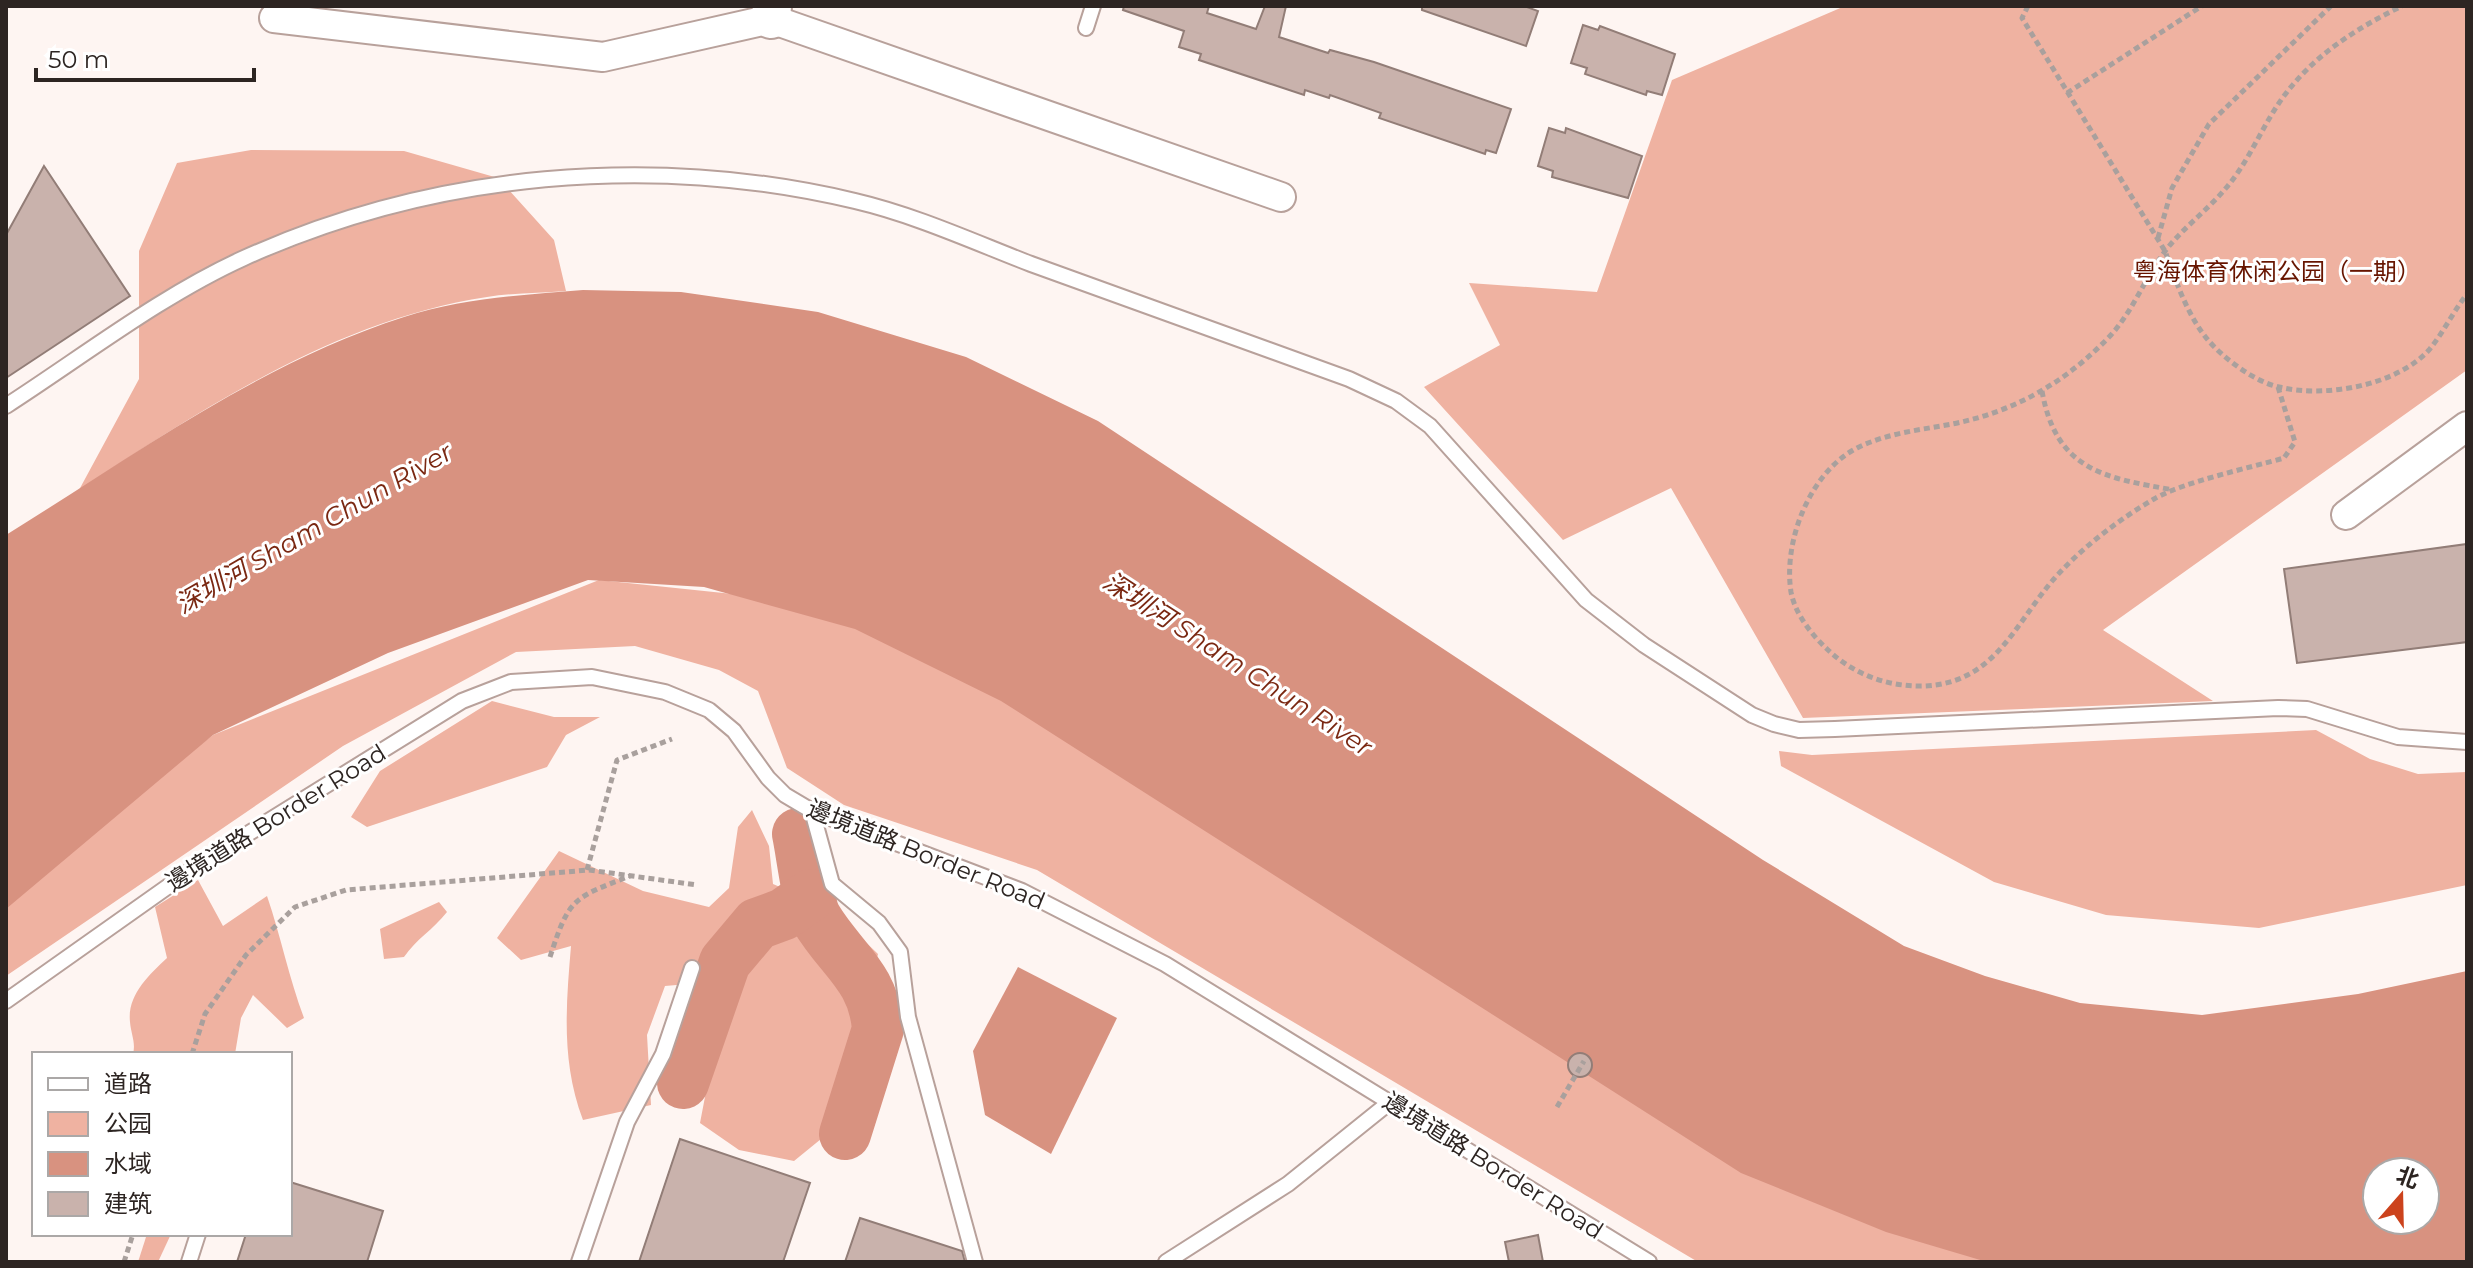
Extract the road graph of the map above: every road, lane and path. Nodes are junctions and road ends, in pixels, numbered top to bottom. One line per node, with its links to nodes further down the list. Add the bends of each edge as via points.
1 (1093, 6): 8 (lane)
2 (2028, 6): 9 (path, via 2022,18)
3 (2202, 6): 9 (path)
4 (2331, 6): 11 (path, via 2209,124 2172,188)
5 (2402, 6): 12 (path, via 2351,32 2288,90 2229,186)
6 (772, 13): 7 (street, via 603,57); 10 (street)
7 (274, 18)
8 (1086, 28)
9 (2067, 93): 11 (path)
10 (1281, 197)
11 (2158, 239): 12 (path)
12 (2165, 251): 14 (path, via 2180,293 2208,340 2246,371); 15 (path, via 2112,334 2064,379)
13 (2467, 294): 14 (path, via 2428,352 2384,380 2340,390)
14 (2278, 387): 18 (path, via 2295,442 2284,458)
15 (2042, 391): 18 (path, via 2048,423 2085,468); 18 (path, via 2014,406 1868,444 1823,474 1803,513 1791,557 1791,595 1809,632 1843,664 1894,683 1924,686 1968,677 2000,652 2055,578 2107,531 2157,497)
16 (6, 406): 21 (lane, via 243,258 337,222 433,197 540,178 644,173 747,180 858,201 1349,379 1396,401 1430,426 1586,600 1644,645 1774,724 1835,729 2278,708 2307,709 2398,737)
17 (2467, 426): 19 (street)
18 (2177, 491)
19 (2346, 515)
20 (672, 739): 23 (path, via 617,760)
21 (2467, 742)
22 (812, 811): 28 (lane, 邊境道路 Border Road, via 785,795 734,731 709,710 665,692 592,677 511,682 462,701 204,861); 31 (lane, 邊境道路 Border Road, via 1022,891 1165,964); 38 (lane, via 832,884 879,923 900,952 908,1017)
23 (587, 870): 24 (path); 29 (path, via 346,890 295,907 238,967 205,1014)
24 (631, 876): 25 (path); 26 (path, via 574,900)
25 (697, 885)
26 (550, 957)
27 (692, 968): 37 (lane, via 663,1054 627,1122)
28 (6, 1001)
29 (193, 1052)
30 (1584, 1061): 32 (path)
31 (1390, 1102): 39 (lane, via 1288,1184); 40 (lane, 邊境道路 Border Road)
32 (1557, 1107)
33 (132, 1236): 35 (path)
34 (197, 1236): 36 (lane)
35 (124, 1262)
36 (189, 1262)
37 (579, 1262)
38 (975, 1262)
39 (1166, 1262)
40 (1649, 1262)

